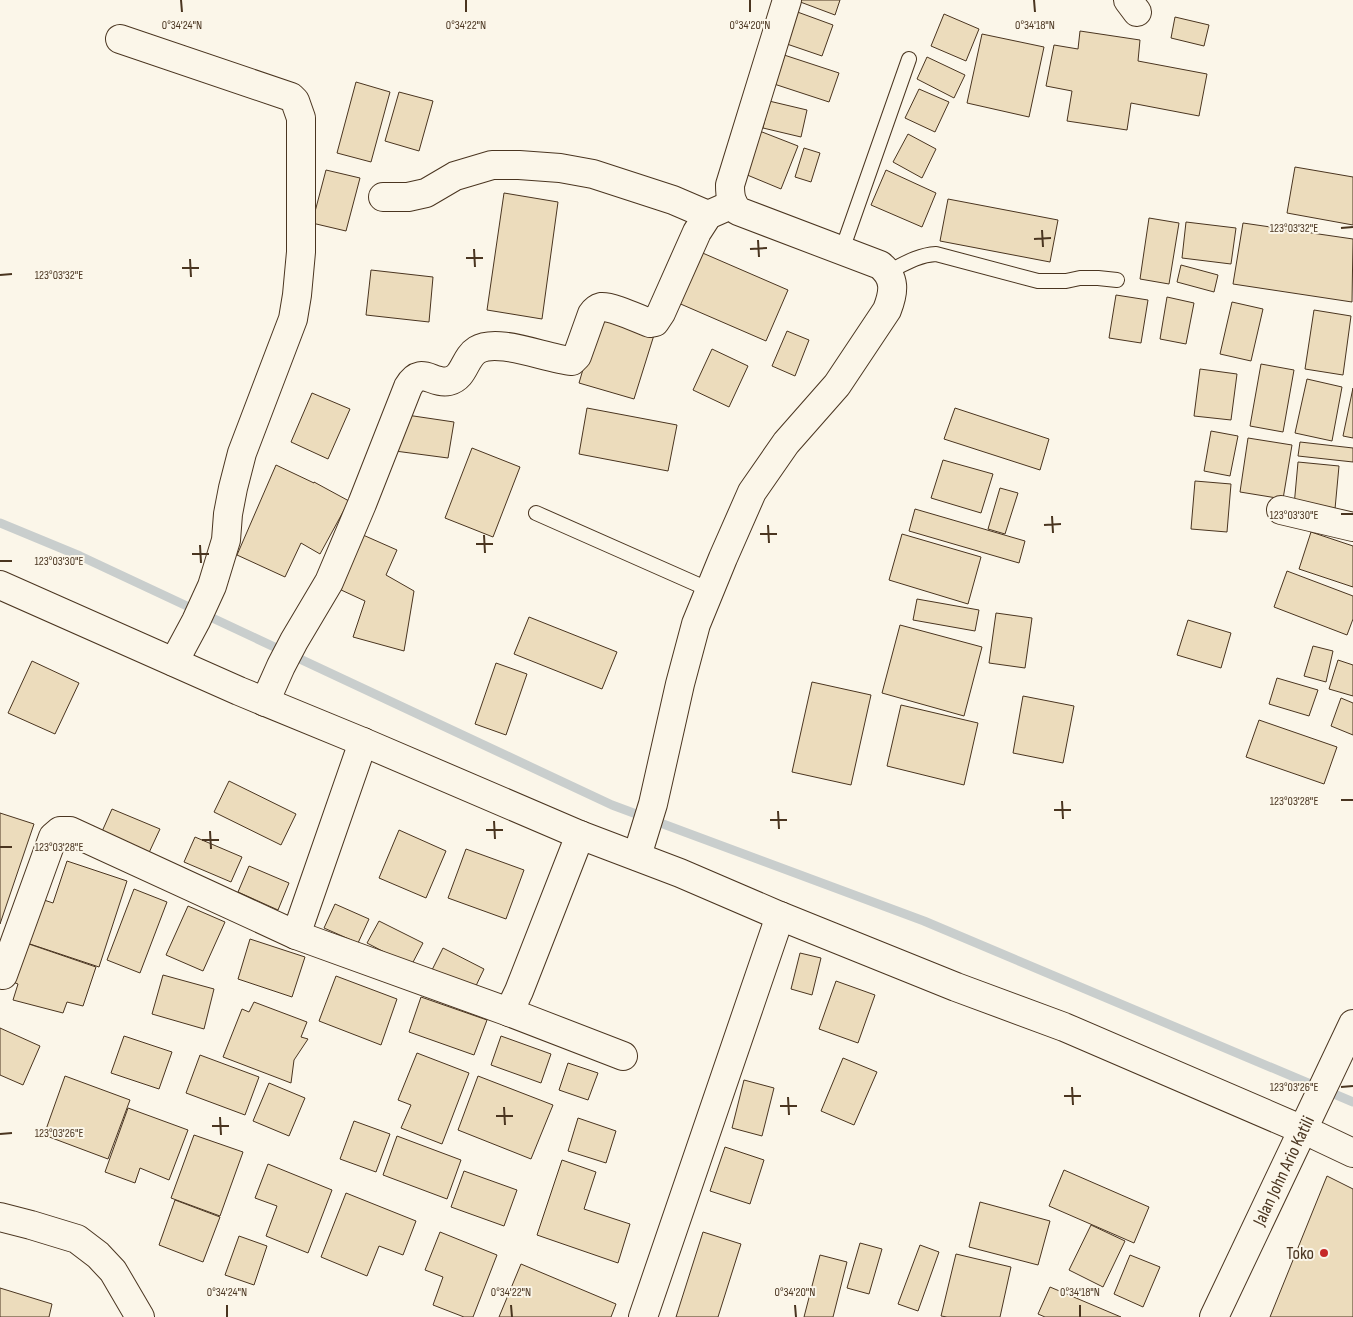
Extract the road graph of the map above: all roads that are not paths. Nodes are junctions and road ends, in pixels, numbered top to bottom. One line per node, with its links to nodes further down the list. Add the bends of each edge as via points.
1 (787, 0): 5 (street, via 730,185)
2 (120, 39): 15 (street, via 291,96 301,118 301,252 293,319 242,453 228,514 226,540 212,586)
3 (909, 59): 7 (lane)
4 (383, 197): 6 (street, via 426,193 455,176 492,165 519,165 593,174 673,200)
5 (732, 204): 6 (street); 7 (street, via 738,211)
6 (708, 216): 16 (street, via 697,232 655,322 602,307 592,314 577,356 572,361 502,346 486,347 472,354 460,375 450,380 421,375 413,378 329,582 294,641)
7 (842, 250): 8 (street, via 880,265)
8 (888, 272): 9 (lane, via 916,258 936,254 1038,281); 14 (street, via 892,297 887,310 837,385 786,442 752,492)
9 (1117, 280)
10 (1281, 510): 12 (street)
11 (536, 513): 14 (lane)
12 (1353, 527)
13 (0, 585): 15 (street)
14 (710, 590): 19 (street, via 696,624)
15 (174, 662): 16 (street)
16 (265, 702): 17 (street)
17 (363, 742): 18 (street); 21 (street)
18 (580, 835): 19 (street); 23 (street)
19 (641, 844): 20 (street, via 680,873)
20 (780, 916): 26 (street); 30 (street)
21 (296, 935): 22 (street, via 70,831 60,831 53,837); 23 (street)
22 (3, 975)
23 (509, 1012): 25 (street)
24 (1353, 1024): 26 (street, Jalan John Ario Katili)
25 (623, 1056)
26 (1307, 1121): 27 (street); 31 (street, Jalan John Ario Katili)
27 (1353, 1153)
28 (0, 1217): 29 (street, via 77,1239 113,1271)
29 (140, 1317)
30 (644, 1317)
31 (1214, 1317)

